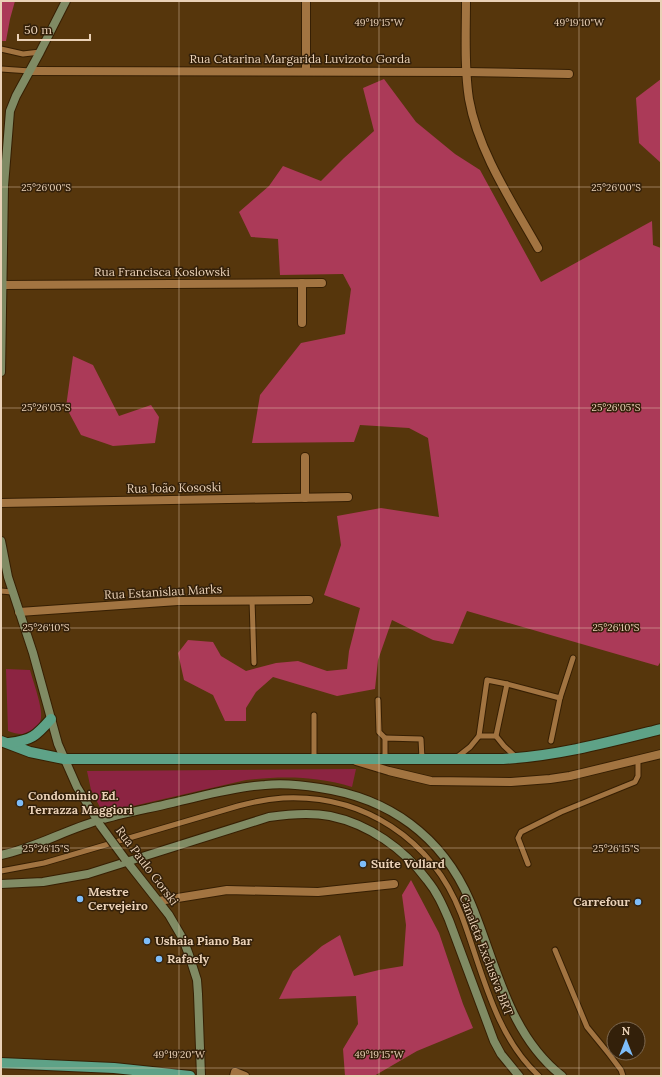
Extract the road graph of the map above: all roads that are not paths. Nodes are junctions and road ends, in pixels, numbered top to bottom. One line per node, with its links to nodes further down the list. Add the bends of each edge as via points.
1 (66, 1): 5 (street)
2 (306, 1): 8 (street)
3 (466, 1): 9 (street)
4 (1, 49): 5 (lane, via 23,54)
5 (40, 52): 7 (street)
6 (1, 69): 7 (lane)
7 (30, 71): 8 (street, Rua Catarina Margarida Luvizoto Gorda); 14 (street, via 12,103 8,122)
8 (306, 71): 9 (street, Rua Catarina Margarida Luvizoto Gorda)
9 (466, 72): 10 (street, Rua Catarina Margarida Luvizoto Gorda); 11 (street, via 469,100 480,137)
10 (569, 74)
11 (538, 248)
12 (302, 283): 13 (street, Rua Francisca Koslowski); 14 (street, Rua Francisca Koslowski); 15 (street)
13 (322, 283)
14 (2, 285): 16 (street)
15 (302, 323)
16 (1, 372)
17 (305, 457): 19 (street)
18 (348, 497): 19 (street, Rua João Kososki)
19 (305, 498): 20 (street, Rua João Kososki)
20 (1, 503)
21 (1, 541): 23 (street, Rua Paulo Gorski)
22 (1, 591): 23 (lane)
23 (12, 592): 26 (street, Rua Paulo Gorski)
24 (252, 600): 25 (street, Rua Estanislau Marks); 26 (street, Rua Estanislau Marks, via 178,601); 28 (lane)
25 (309, 600)
26 (19, 612): 33 (street, Rua Paulo Gorski, via 37,664)
27 (573, 658): 30 (lane)
28 (254, 663)
29 (507, 684): 30 (lane); 35 (lane, via 487,680); 36 (lane)
30 (560, 698): 38 (lane)
31 (378, 700): 37 (lane, via 379,732)
32 (314, 715): 43 (lane)
33 (51, 719): 39 (main road, via 32,738 22,742); 42 (street, Rua Paulo Gorski)
34 (661, 729): 41 (main road, via 562,753)
35 (479, 736): 36 (lane); 47 (lane)
36 (496, 736): 41 (lane)
37 (385, 738): 45 (lane); 46 (lane, via 421,739)
38 (551, 741)
39 (4, 742): 42 (main road, via 30,752)
40 (661, 754): 48 (street)
41 (518, 758): 47 (main road)
42 (64, 759): 43 (main road); 49 (street, Rua Paulo Gorski, via 77,787)
43 (314, 759): 44 (main road)
44 (351, 759): 45 (main road); 48 (street, via 411,777 448,782 550,779)
45 (385, 759): 46 (main road)
46 (422, 759): 47 (main road)
47 (455, 759)
48 (638, 760): 52 (lane, via 638,776 635,782 561,812 521,832 518,838)
49 (99, 823): 50 (street); 51 (street, Rua Paulo Gorski, bridge); 65 (street, via 233,789 288,784 346,793 394,812 421,831 452,867 471,903 515,1019 538,1053)
50 (1, 855)
51 (126, 861): 54 (street, via 88,874 59,880); 56 (street, Rua Paulo Gorski); 63 (street, via 253,821 288,814 330,816 371,830 417,867 441,901 494,1041)
52 (528, 864)
53 (1, 871): 64 (lane, Canaleta Exclusiva BRT, via 44,863 258,801 307,799 336,803 362,811 400,832 418,848 444,880 461,914 500,1021 522,1057)
54 (1, 884)
55 (394, 884): 56 (street, via 324,892 227,890)
56 (159, 902): 60 (street, Rua Paulo Gorski, via 183,939 197,980)
57 (555, 950): 66 (lane, via 587,1027 613,1059)
58 (1, 1062): 59 (main road, via 114,1068)
59 (190, 1076)
60 (201, 1076)
61 (234, 1076): 62 (street, via 236,1072)
62 (245, 1076)
63 (519, 1076)
64 (539, 1076)
65 (562, 1076)
66 (623, 1076)

